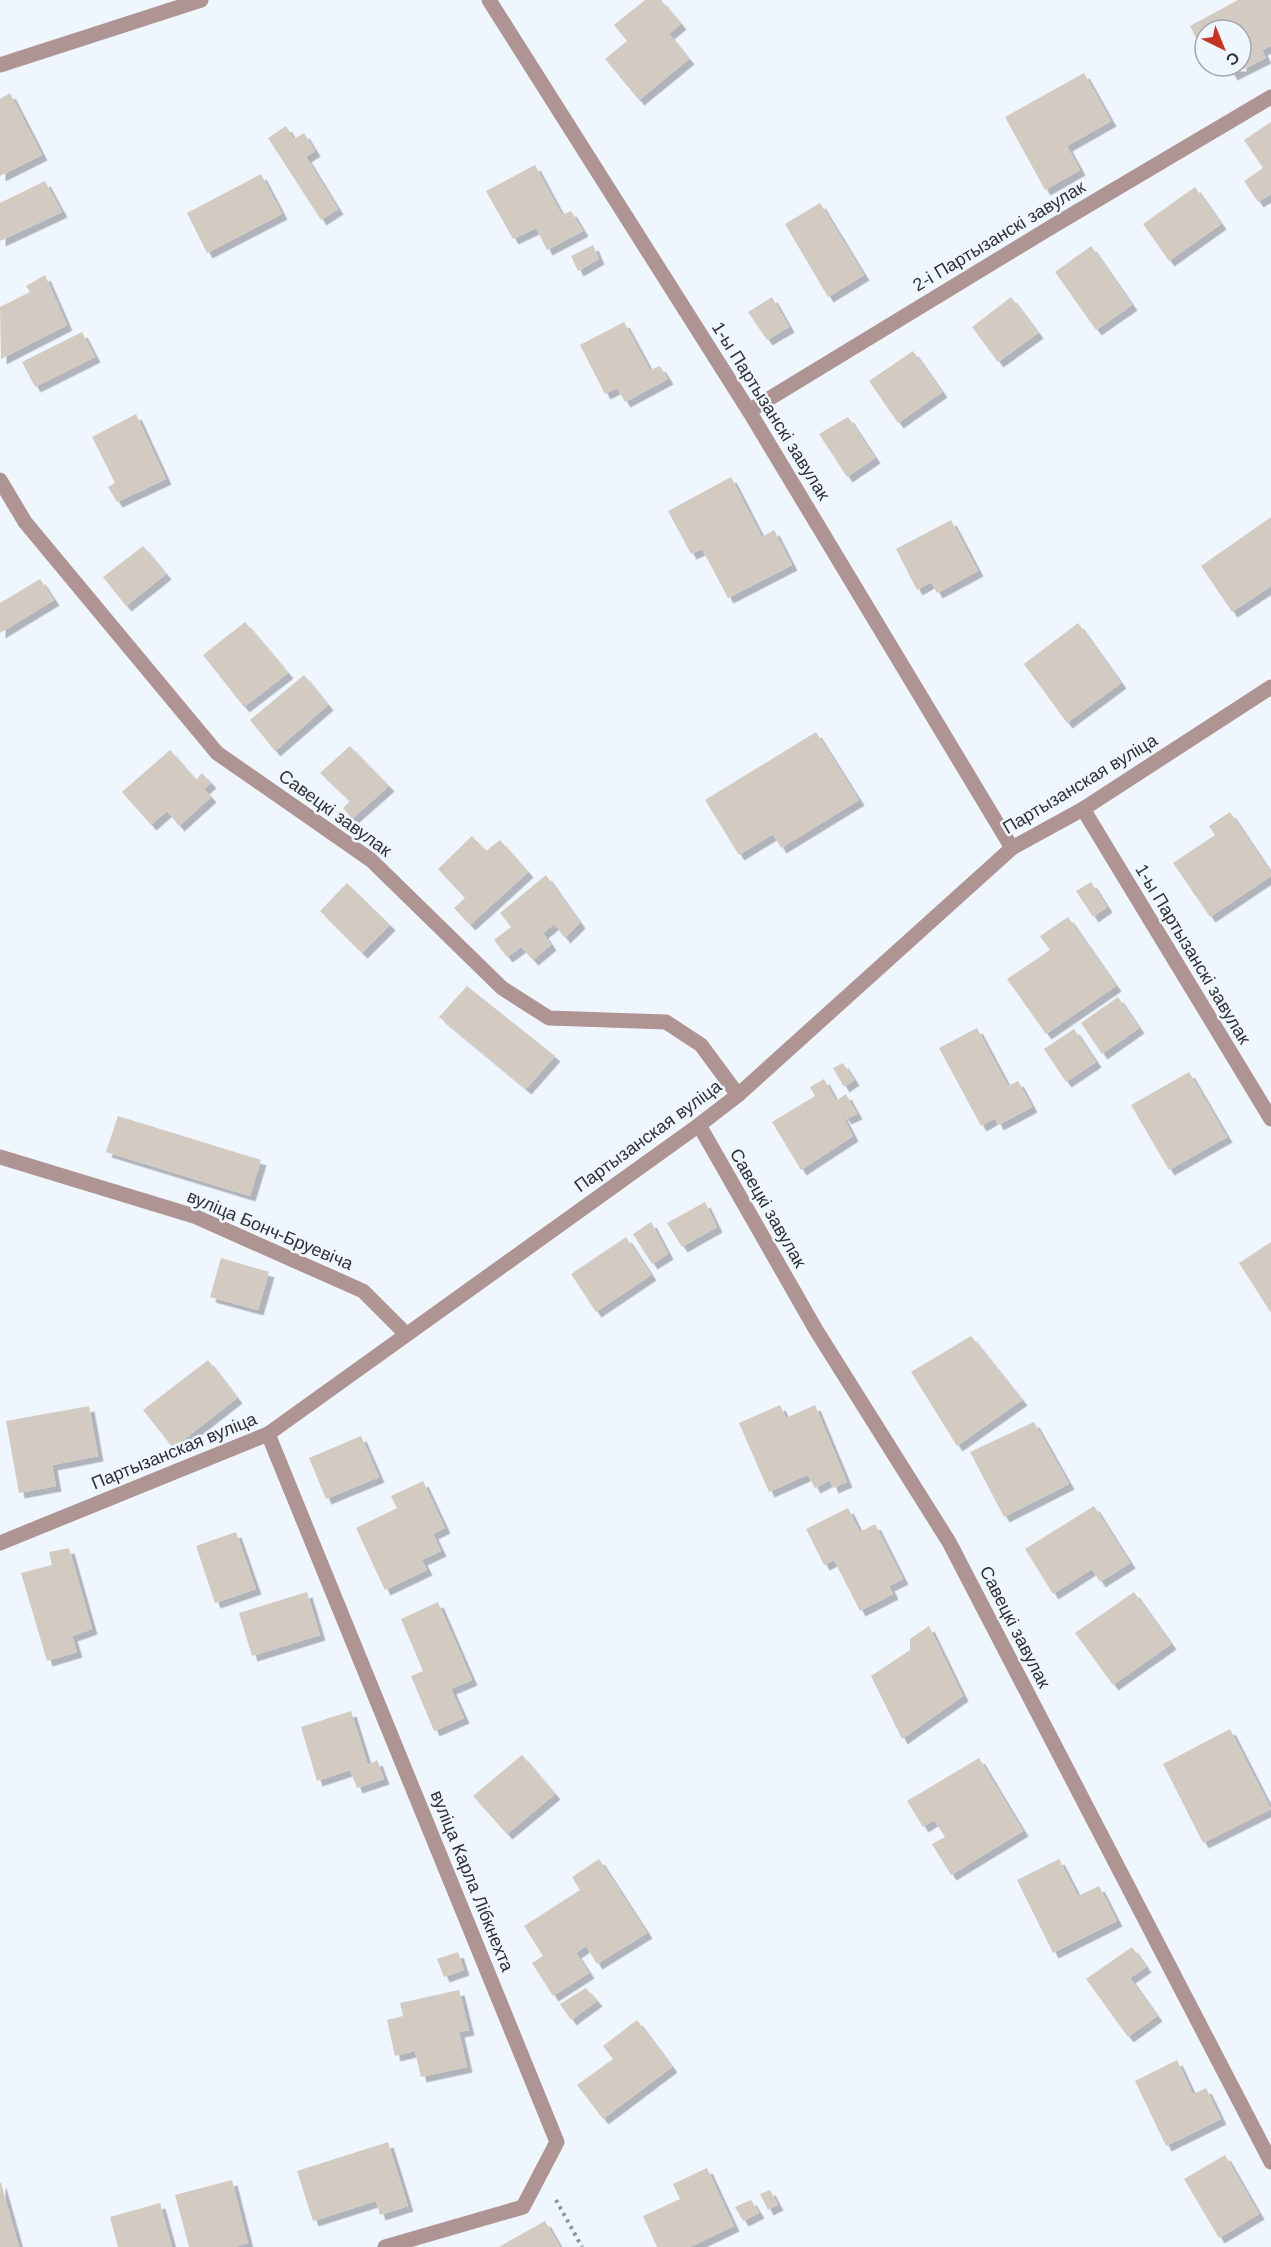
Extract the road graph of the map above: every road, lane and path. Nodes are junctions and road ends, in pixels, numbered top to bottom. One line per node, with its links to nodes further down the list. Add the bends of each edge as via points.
1 (201, 0): 3 (street)
2 (489, 0): 5 (street, 1-ы Партызанскі завулак)
3 (0, 65)
4 (1271, 97): 5 (street, 2-і Партызанскі завулак)
5 (749, 411): 9 (street, 1-ы Партызанскі завулак)
6 (0, 480): 10 (street, Савецкі завулак, via 25,522 218,753 370,860 501,988 549,1018 666,1022 701,1045)
7 (1271, 687): 8 (street, Партызанская вуліца)
8 (1083, 809): 9 (street, Партызанская вуліца); 11 (street, 1-ы Партызанскі завулак)
9 (1012, 848): 10 (street, Партызанская вуліца)
10 (738, 1095): 12 (street, Партызанская вуліца)
11 (1271, 1119)
12 (699, 1125): 14 (street, Партызанская вуліца); 17 (street, Савецкі завулак, via 816,1330 949,1542)
13 (0, 1157): 14 (street, вуліца Бонч-Бруевіча, via 194,1216 363,1291)
14 (406, 1334): 15 (street, Партызанская вуліца)
15 (268, 1434): 16 (street, Партызанская вуліца); 18 (street, вуліца Карла Лібкнехта, via 557,2142)
16 (0, 1543)
17 (1271, 2162)
18 (541, 2174): 19 (street, вуліца Карла Лібкнехта, via 523,2207); 20 (path)
19 (385, 2247)
20 (582, 2247)

